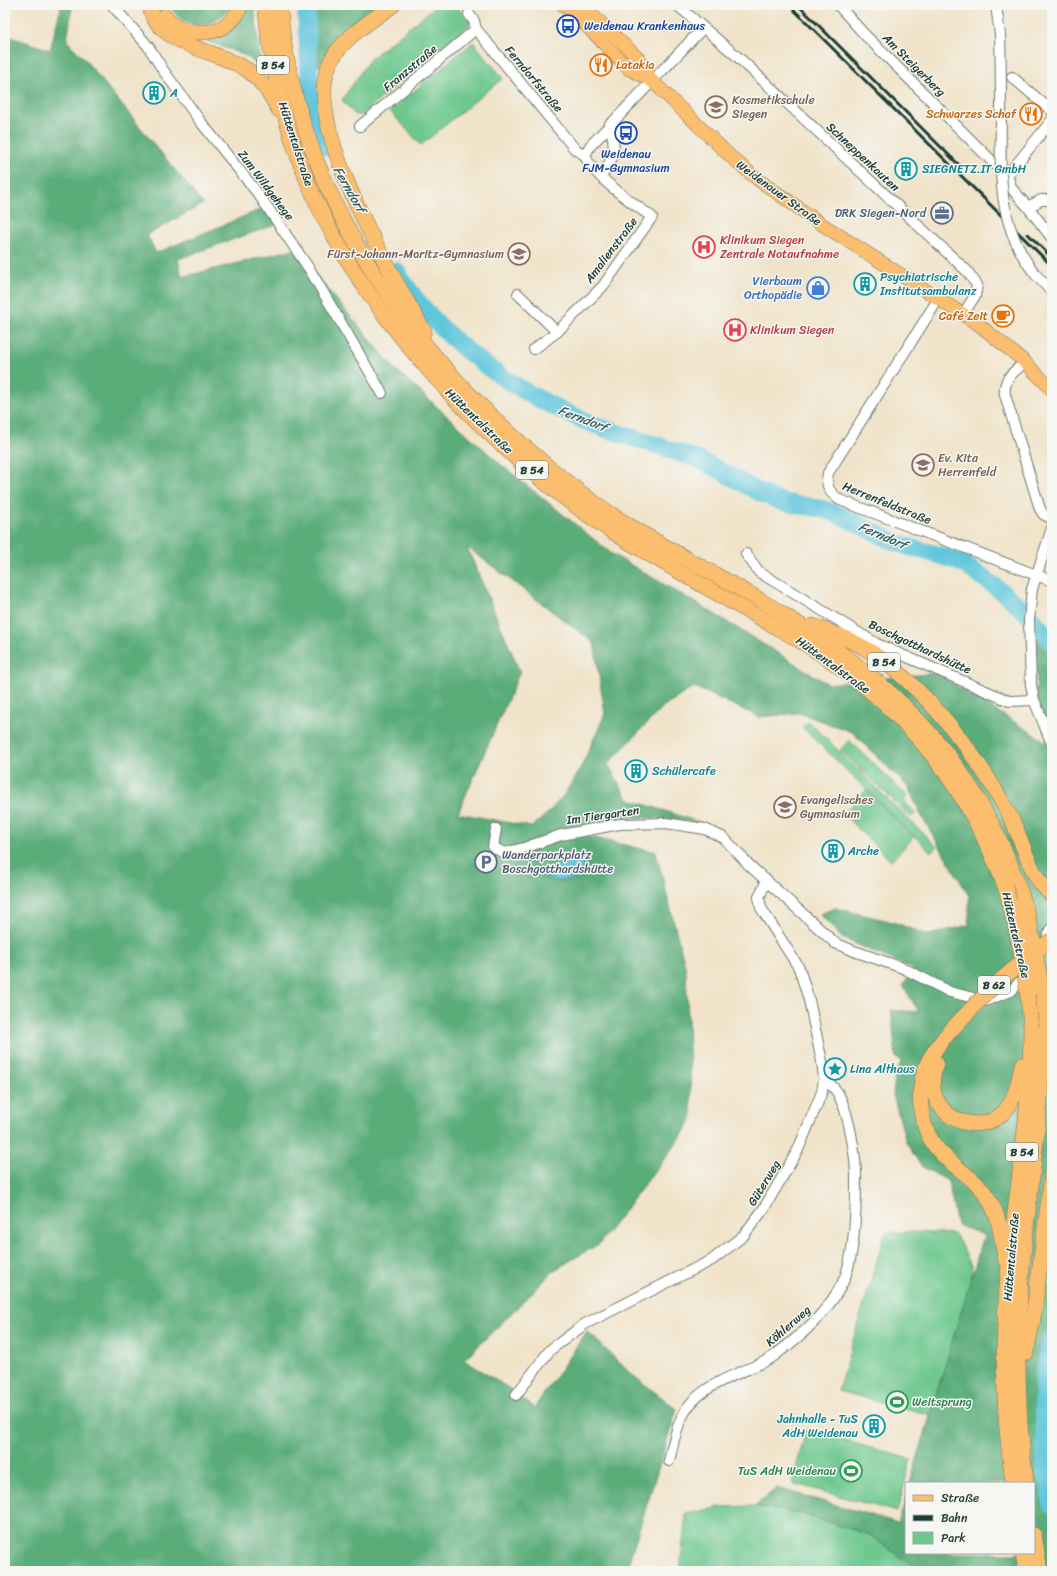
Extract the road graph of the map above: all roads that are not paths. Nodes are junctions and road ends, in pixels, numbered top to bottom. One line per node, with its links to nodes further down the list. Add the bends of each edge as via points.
1 (112, 5): 39 (street, Zum Wildgehege, via 148,46 162,70 259,195 310,270)
2 (149, 5): 20 (highway, via 154,19 166,31 183,42 226,58 248,70 270,94)
3 (160, 5): 4 (highway, via 170,23 190,32 203,33 217,29 232,19)
4 (241, 5)
5 (264, 5): 20 (highway, Hüttentalstraße / B 54, via 273,65)
6 (279, 5): 37 (highway, Hüttentalstraße / B 54, via 293,91 301,121 324,182 351,237 376,279)
7 (393, 5): 37 (highway, via 342,46 329,66 325,88 328,117 344,172 366,225)
8 (563, 5): 17 (main road, Weidenauer Straße, via 629,69)
9 (582, 5): 17 (main road, Weidenauer Straße, via 639,59)
10 (677, 5): 14 (street, Schneppenkauten)
11 (838, 5): 25 (street, Am Steigerberg, via 864,35)
12 (996, 5): 30 (street, bridge, via 1000,35 1002,194 1013,238 1027,264)
13 (469, 14): 15 (street, Ferndorfstraße)
14 (703, 28): 17 (street); 33 (street, Schneppenkauten, via 968,271 977,285 975,296)
15 (476, 29): 22 (street, Franzstraße); 23 (street, Ferndorfstraße, via 575,149)
16 (1012, 77): 18 (street)
17 (651, 80): 21 (street); 32 (main road, Weidenauer Straße, via 731,158 757,179 823,225)
18 (1052, 111)
19 (1052, 120): 25 (street)
20 (288, 124): 50 (highway, Hüttentalstraße / B 54, via 310,187 342,250 363,284 403,339 466,411 537,475 608,528 801,641 854,678 890,708 933,755 958,790)
21 (610, 124): 23 (street); 24 (street, via 614,140 613,154 611,163)
22 (360, 126)
23 (585, 155): 24 (street, Ferndorfstraße, via 587,163)
24 (601, 176): 28 (street, Ferndorfstraße)
25 (1007, 176): 27 (street, Am Steigerberg, via 1012,189)
26 (1052, 200): 27 (street, via 1041,200)
27 (1028, 206): 29 (street, Am Steigerberg)
28 (652, 217): 34 (street, Amalienstraße, via 603,286)
29 (1052, 238)
30 (1052, 292)
31 (518, 294): 34 (street)
32 (939, 298): 33 (main road, Weidenauer Straße); 43 (street, Herrenfeldstraße, via 828,473 827,487 831,494 840,500)
33 (962, 314): 36 (main road, Weidenauer Straße)
34 (557, 332): 35 (street, Amalienstraße)
35 (534, 349)
36 (1025, 362): 38 (main road, Weidenauer Straße); 40 (street, via 1006,379 1004,395 1040,509)
37 (447, 372): 45 (highway, Hüttentalstraße / B 54, via 510,434 589,499 649,538)
38 (1052, 390)
39 (382, 393)
40 (1052, 519)
41 (1052, 528): 43 (street)
42 (746, 554): 46 (street, Boschgotthardshütte, via 759,572 877,644 1009,701)
43 (1036, 575): 44 (street, Herrenfeldstraße); 46 (street, via 1029,620)
44 (1052, 581)
45 (787, 616): 50 (highway, Hüttentalstraße / B 54, via 834,646 896,697 948,753 985,808 1004,847); 51 (highway, B 54, via 842,636 871,652 916,689 960,739 986,774 1014,824 1036,876)
46 (1034, 700): 47 (street)
47 (1052, 744)
48 (496, 829): 49 (street, Im Tiergarten, via 493,847 504,853 561,835 612,825 650,822 705,828 724,838)
49 (767, 880): 52 (street, via 835,943 903,968 950,992 985,1001 1011,991 1022,980 1041,952); 57 (street, Güterweg, via 759,897 761,908 799,968 805,985)
50 (1012, 885): 55 (highway, Hüttentalstraße / B 54, bridge); 60 (highway, Hüttentalstraße / B 54, bridge, via 1034,944 1042,991 1044,1039 1041,1108 1023,1257)
51 (1052, 894)
52 (1052, 928)
53 (1052, 940): 56 (highway, B 62, bridge, via 993,987)
54 (1052, 949): 56 (highway, B 62, bridge, via 996,993)
55 (1031, 1027): 56 (highway, B 62, via 1018,1085 1011,1100 1003,1113 976,1124 964,1123 948,1116 933,1093 933,1076); 59 (highway, Hüttentalstraße / B 54, via 1027,1100)
56 (946, 1040): 59 (highway, B 54, via 933,1052 921,1087 921,1109 925,1127 942,1154 973,1179 989,1199 1000,1228)
57 (824, 1078): 61 (street, Güterweg, via 822,1092 808,1127 787,1170 763,1210 743,1236 712,1260 585,1324 550,1350); 62 (street, Köhlerweg, via 837,1092 855,1157 854,1238 843,1280 811,1326 770,1359 740,1372 694,1400 678,1427)
58 (1052, 1174): 60 (highway, via 1033,1319)
59 (1008, 1276): 63 (highway, Hüttentalstraße / B 54, via 1005,1391)
60 (1019, 1392): 64 (highway, Hüttentalstraße / B 54)
61 (516, 1394)
62 (669, 1461)
63 (1013, 1482)
64 (1026, 1482)
65 (1035, 1541): 68 (highway)
66 (1023, 1554): 67 (highway)
67 (1026, 1571)
68 (1040, 1571)

